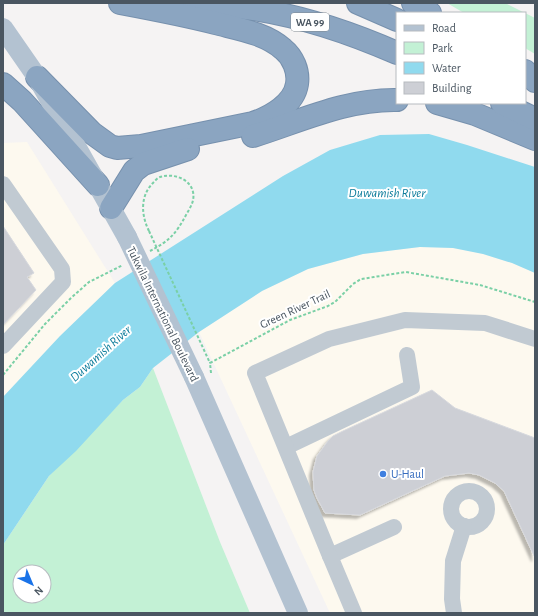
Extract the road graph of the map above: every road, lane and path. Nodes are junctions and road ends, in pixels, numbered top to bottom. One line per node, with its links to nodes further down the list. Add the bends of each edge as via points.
1 (120, 3): 10 (highway, via 186,16 262,36 284,49 292,59 297,75 295,92 278,111 253,123 141,146 117,148 92,133)
2 (190, 3): 8 (highway, WA 99, via 240,7 292,17 341,31)
3 (358, 3): 6 (highway)
4 (413, 3): 5 (highway)
5 (428, 12)
6 (396, 20)
7 (3, 28): 10 (main road, Tukwila International Boulevard)
8 (396, 53)
9 (526, 72): 11 (highway)
10 (37, 77): 19 (main road, Tukwila International Boulevard)
11 (535, 82)
12 (3, 84): 19 (highway, via 22,101)
13 (396, 100): 20 (highway, via 343,106 252,136 180,151 155,159 134,171)
14 (440, 104): 17 (highway, via 475,114)
15 (504, 104): 16 (highway)
16 (535, 119)
17 (535, 138)
18 (3, 184): 25 (lane, via 62,269 63,282)
19 (98, 185): 20 (main road, Tukwila International Boulevard)
20 (111, 208): 32 (main road, Tukwila International Boulevard, bridge, via 194,377)
21 (148, 251): 23 (path, Green River Trail, bridge, via 170,239 192,204 193,192 181,178 171,175 159,177 149,186 143,199 144,221 150,230 210,363 290,320 328,306 361,279 406,272 480,285)
22 (128, 262): 27 (path, via 89,282 71,298 45,324)
23 (535, 302)
24 (535, 339): 28 (lane, via 485,323 405,320 329,339 255,373)
25 (3, 346)
26 (407, 356): 28 (lane, via 412,387)
27 (3, 375)
28 (286, 448): 31 (lane)
29 (464, 526): 34 (lane, via 453,561)
30 (394, 527): 31 (lane)
31 (330, 556): 33 (lane)
32 (298, 613)
33 (354, 613)
34 (454, 613)

